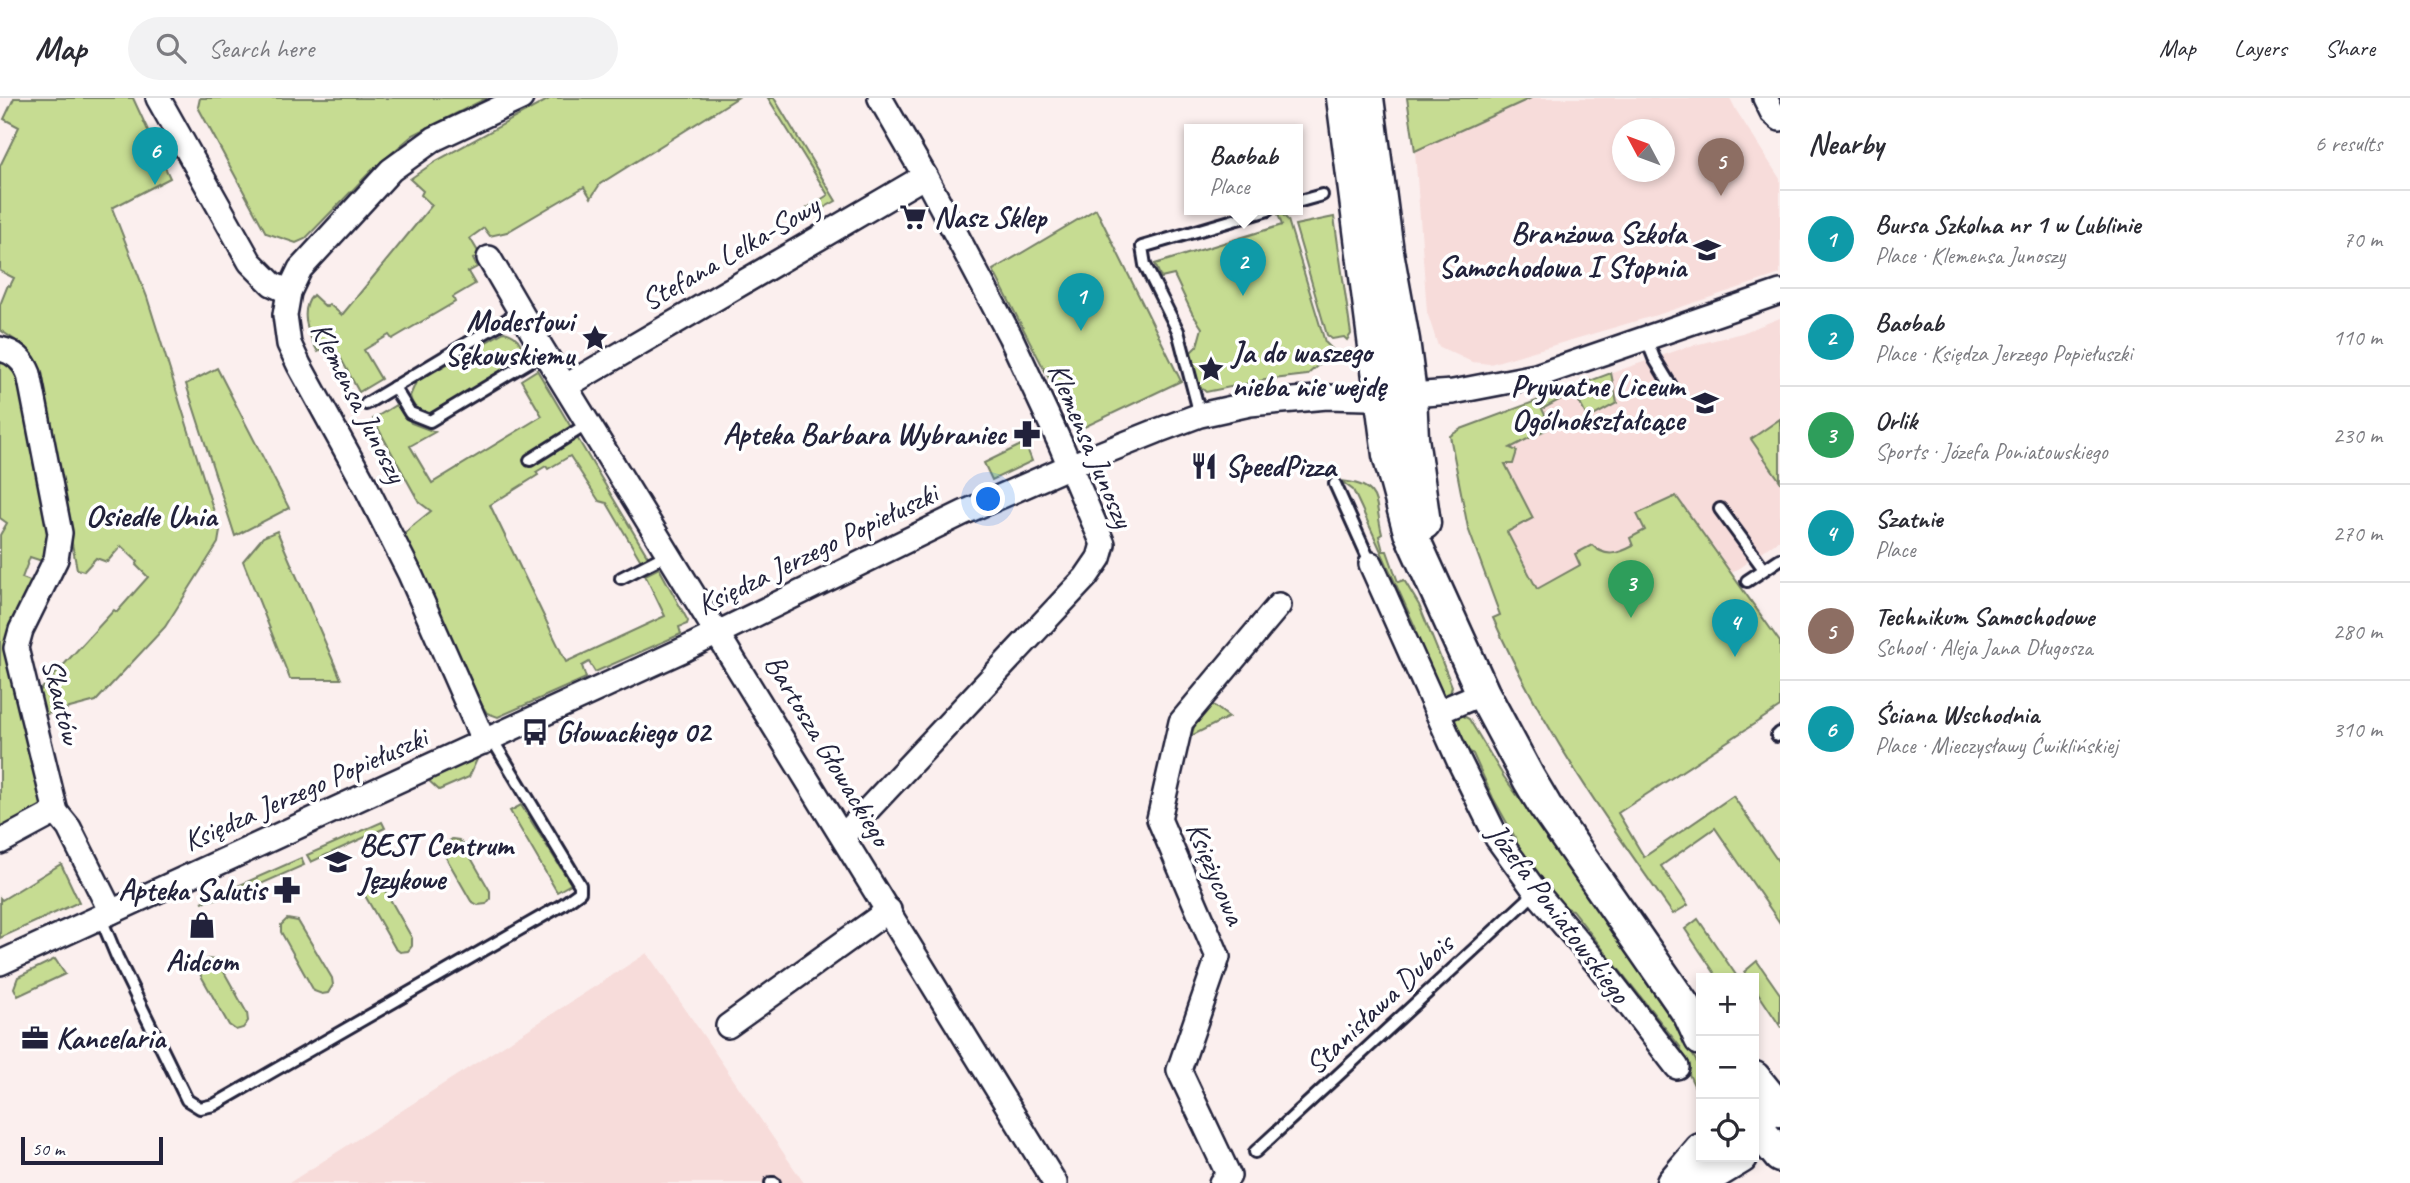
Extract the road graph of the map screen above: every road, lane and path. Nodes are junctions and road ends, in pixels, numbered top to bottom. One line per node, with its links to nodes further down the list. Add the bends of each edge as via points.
1 (158, 98): 13 (street, via 250,262 272,284)
2 (521, 98): 13 (street, Klemensa Junoszy, via 434,139 407,157 308,259)
3 (880, 98): 8 (street, Klemensa Junoszy)
4 (1343, 98): 22 (main road, Józefa Poniatowskiego)
5 (1367, 98): 22 (main road, Józefa Poniatowskiego, via 1403,340)
6 (1765, 98): 7 (street)
7 (1780, 119)
8 (925, 176): 19 (street, Stefana Lelka-Sowy); 27 (street, Klemensa Junoszy, via 1010,335)
9 (1322, 195): 10 (lane)
10 (1303, 200)
11 (1251, 215): 24 (lane, via 1142,247 1145,265 1178,331)
12 (489, 258): 15 (street, Bartosza Głowackiego)
13 (289, 292): 40 (street, Klemensa Junoszy, via 285,315 289,344 410,574)
14 (1780, 292): 16 (street, Księdza Jerzego Popiełuszki)
15 (521, 312): 18 (street, Bartosza Głowackiego); 21 (lane)
16 (1646, 338): 20 (lane); 22 (street, Księdza Jerzego Popiełuszki, via 1524,379 1465,391)
17 (0, 349): 41 (street, Skautów, via 21,360 30,374 60,533 55,559 16,648)
18 (545, 352): 19 (street, Bartosza Głowackiego); 21 (lane, via 430,421 410,413)
19 (566, 386): 25 (street, Bartosza Głowackiego)
20 (1671, 386)
21 (394, 387): 23 (lane)
22 (1396, 395): 24 (street, Księdza Jerzego Popiełuszki, via 1258,403); 38 (main road, Józefa Poniatowskiego, via 1389,455 1401,504)
23 (366, 404)
24 (1200, 415): 27 (street, Księdza Jerzego Popiełuszki)
25 (589, 423): 26 (lane); 30 (street, Bartosza Głowackiego)
26 (530, 460)
27 (1070, 466): 37 (street, Księdza Jerzego Popiełuszki); 42 (street, Klemensa Junoszy, via 1099,531 1103,544 1099,558)
28 (1335, 484): 32 (lane)
29 (1720, 509): 33 (lane)
30 (668, 554): 34 (lane); 37 (street, Bartosza Głowackiego)
31 (1780, 559): 33 (lane)
32 (1370, 565): 39 (street, Józefa Poniatowskiego)
33 (1764, 569): 35 (lane)
34 (621, 578)
35 (1747, 581)
36 (1279, 606): 55 (street, Księżycowa, via 1181,722 1159,819 1218,957 1179,1070 1229,1176)
37 (718, 633): 40 (street, Księdza Jerzego Popiełuszki); 42 (street, Bartosza Głowackiego)
38 (1483, 693): 39 (street); 48 (main road, Józefa Poniatowskiego, via 1545,806)
39 (1438, 712): 44 (street, Józefa Poniatowskiego, via 1497,838)
40 (488, 741): 46 (street, Księdza Jerzego Popiełuszki); 46 (lane, via 580,885 580,892 214,1105 200,1108 187,1100 117,957)
41 (56, 812): 43 (street); 46 (street, Skautów, via 69,828)
42 (843, 836): 45 (street, Bartosza Głowackiego)
43 (0, 842)
44 (1536, 892): 50 (street, Józefa Poniatowskiego); 52 (lane, Stanisława Dubois)
45 (889, 910): 49 (street); 54 (street, Bartosza Głowackiego)
46 (106, 914): 47 (street, Księdza Jerzego Popiełuszki)
47 (0, 963)
48 (1696, 1024)
49 (728, 1026)
50 (1677, 1067)
51 (1765, 1122): 57 (main road)
52 (1255, 1152)
53 (1696, 1156): 56 (main road)
54 (1055, 1183)
55 (1221, 1183)
56 (1673, 1183)
57 (1698, 1183)

